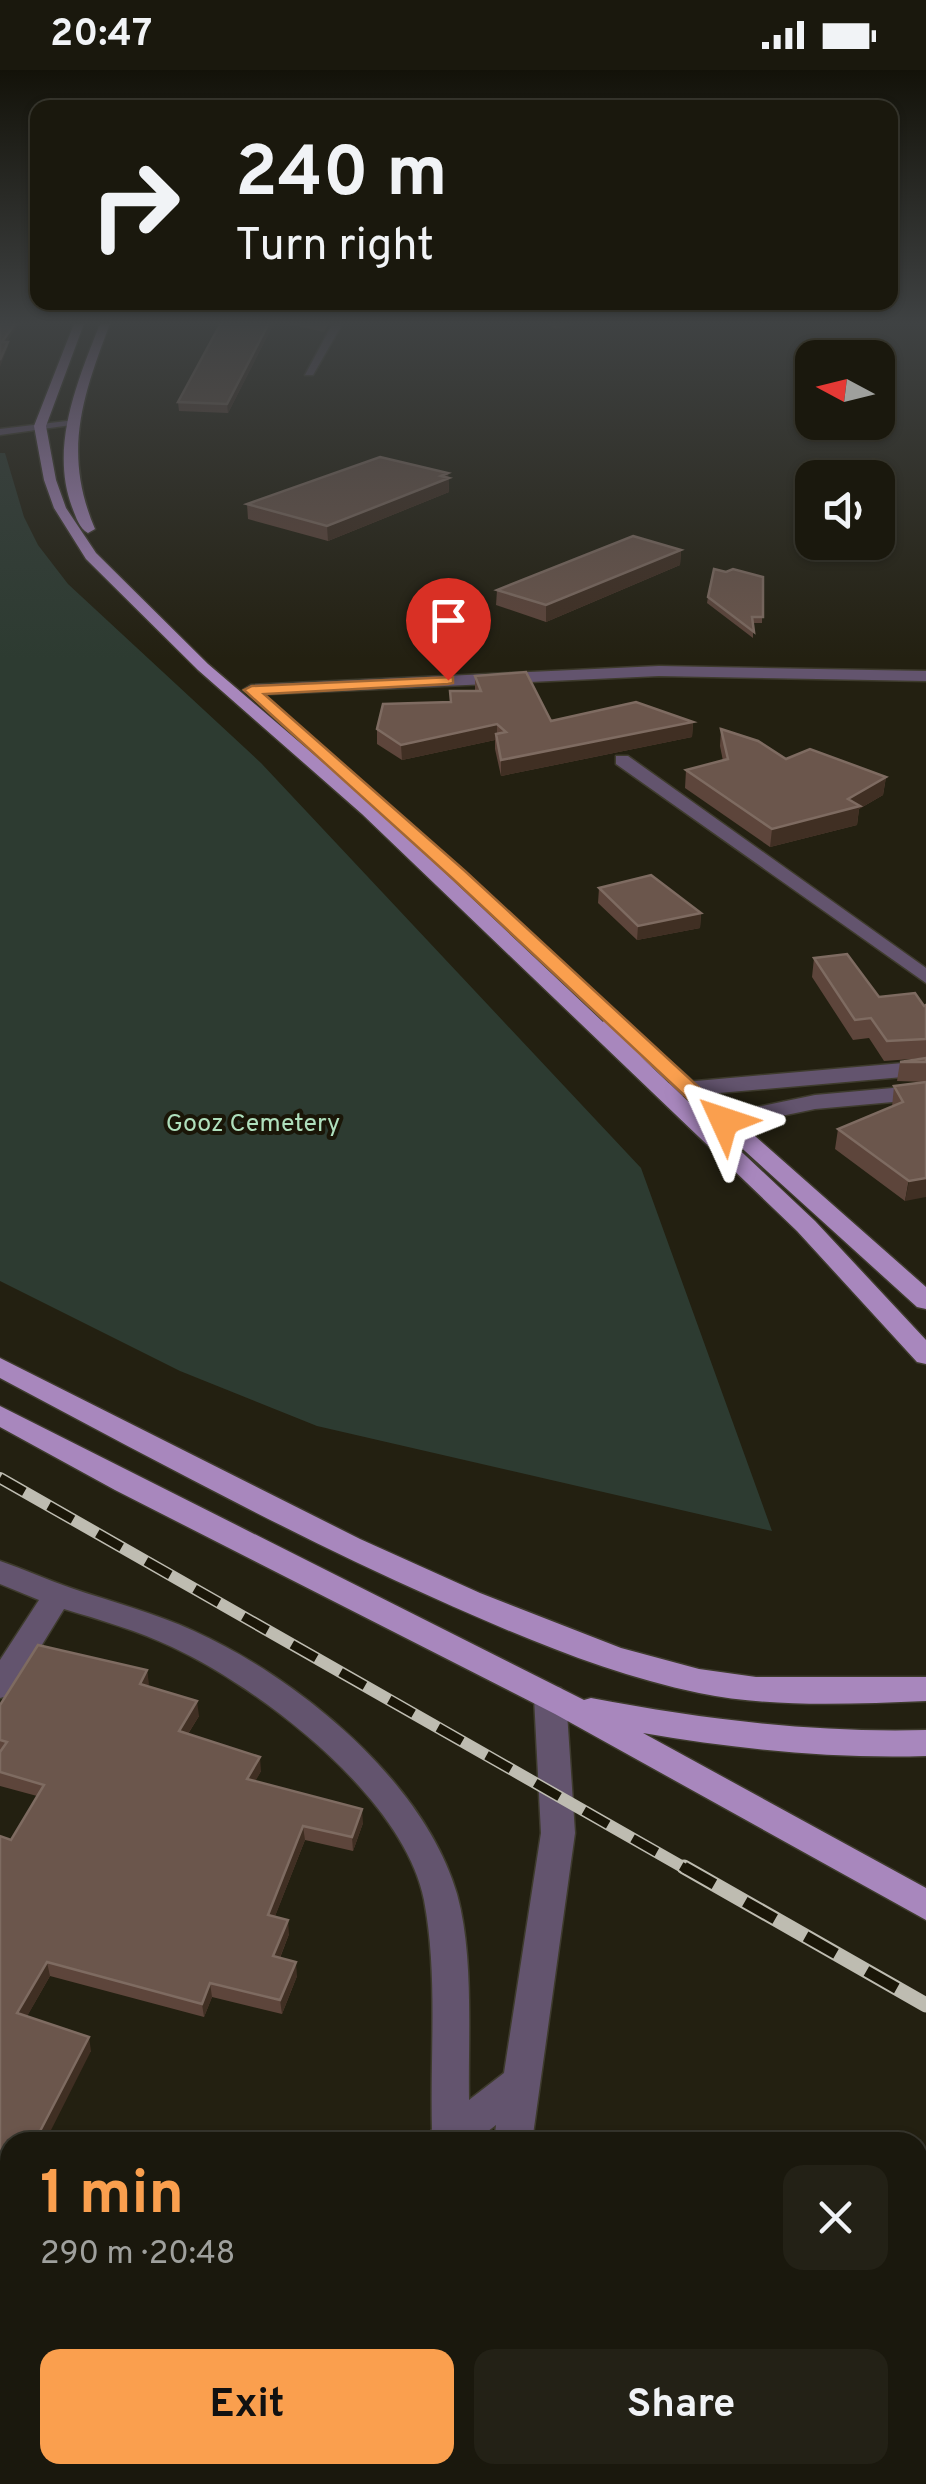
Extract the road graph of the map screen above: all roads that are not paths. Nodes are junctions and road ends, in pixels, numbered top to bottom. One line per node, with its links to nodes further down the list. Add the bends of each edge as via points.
1 (41, 434): 9 (main road, via 60,508 118,586 368,810)
2 (71, 434): 4 (main road, via 70,473 89,531 132,583)
3 (926, 676): 4 (street, via 659,671)
4 (252, 690): 8 (main road)
5 (622, 760): 6 (street)
6 (926, 977)
7 (926, 1068): 8 (street)
8 (688, 1089): 9 (street); 11 (main road)
9 (662, 1091): 12 (main road)
10 (926, 1092): 11 (street, via 816,1102)
11 (724, 1121): 12 (street); 13 (main road)
12 (699, 1126): 14 (main road, via 806,1226)
13 (926, 1301)
14 (926, 1356)
15 (0, 1367): 20 (main road, via 331,1539 525,1625 698,1680 823,1694)
16 (0, 1415): 21 (main road)
17 (0, 1572): 18 (street)
18 (56, 1597): 19 (street); 25 (street, via 184,1639 260,1681 390,1800 424,1847 441,1896)
19 (0, 1686)
20 (926, 1689)
21 (558, 1701): 22 (main road, via 672,1726 770,1738); 23 (main road); 24 (street, via 558,1833)
22 (926, 1743)
23 (926, 1905)
24 (524, 2080): 26 (street); 27 (street)
25 (448, 2132)
26 (457, 2132)
27 (515, 2132)

